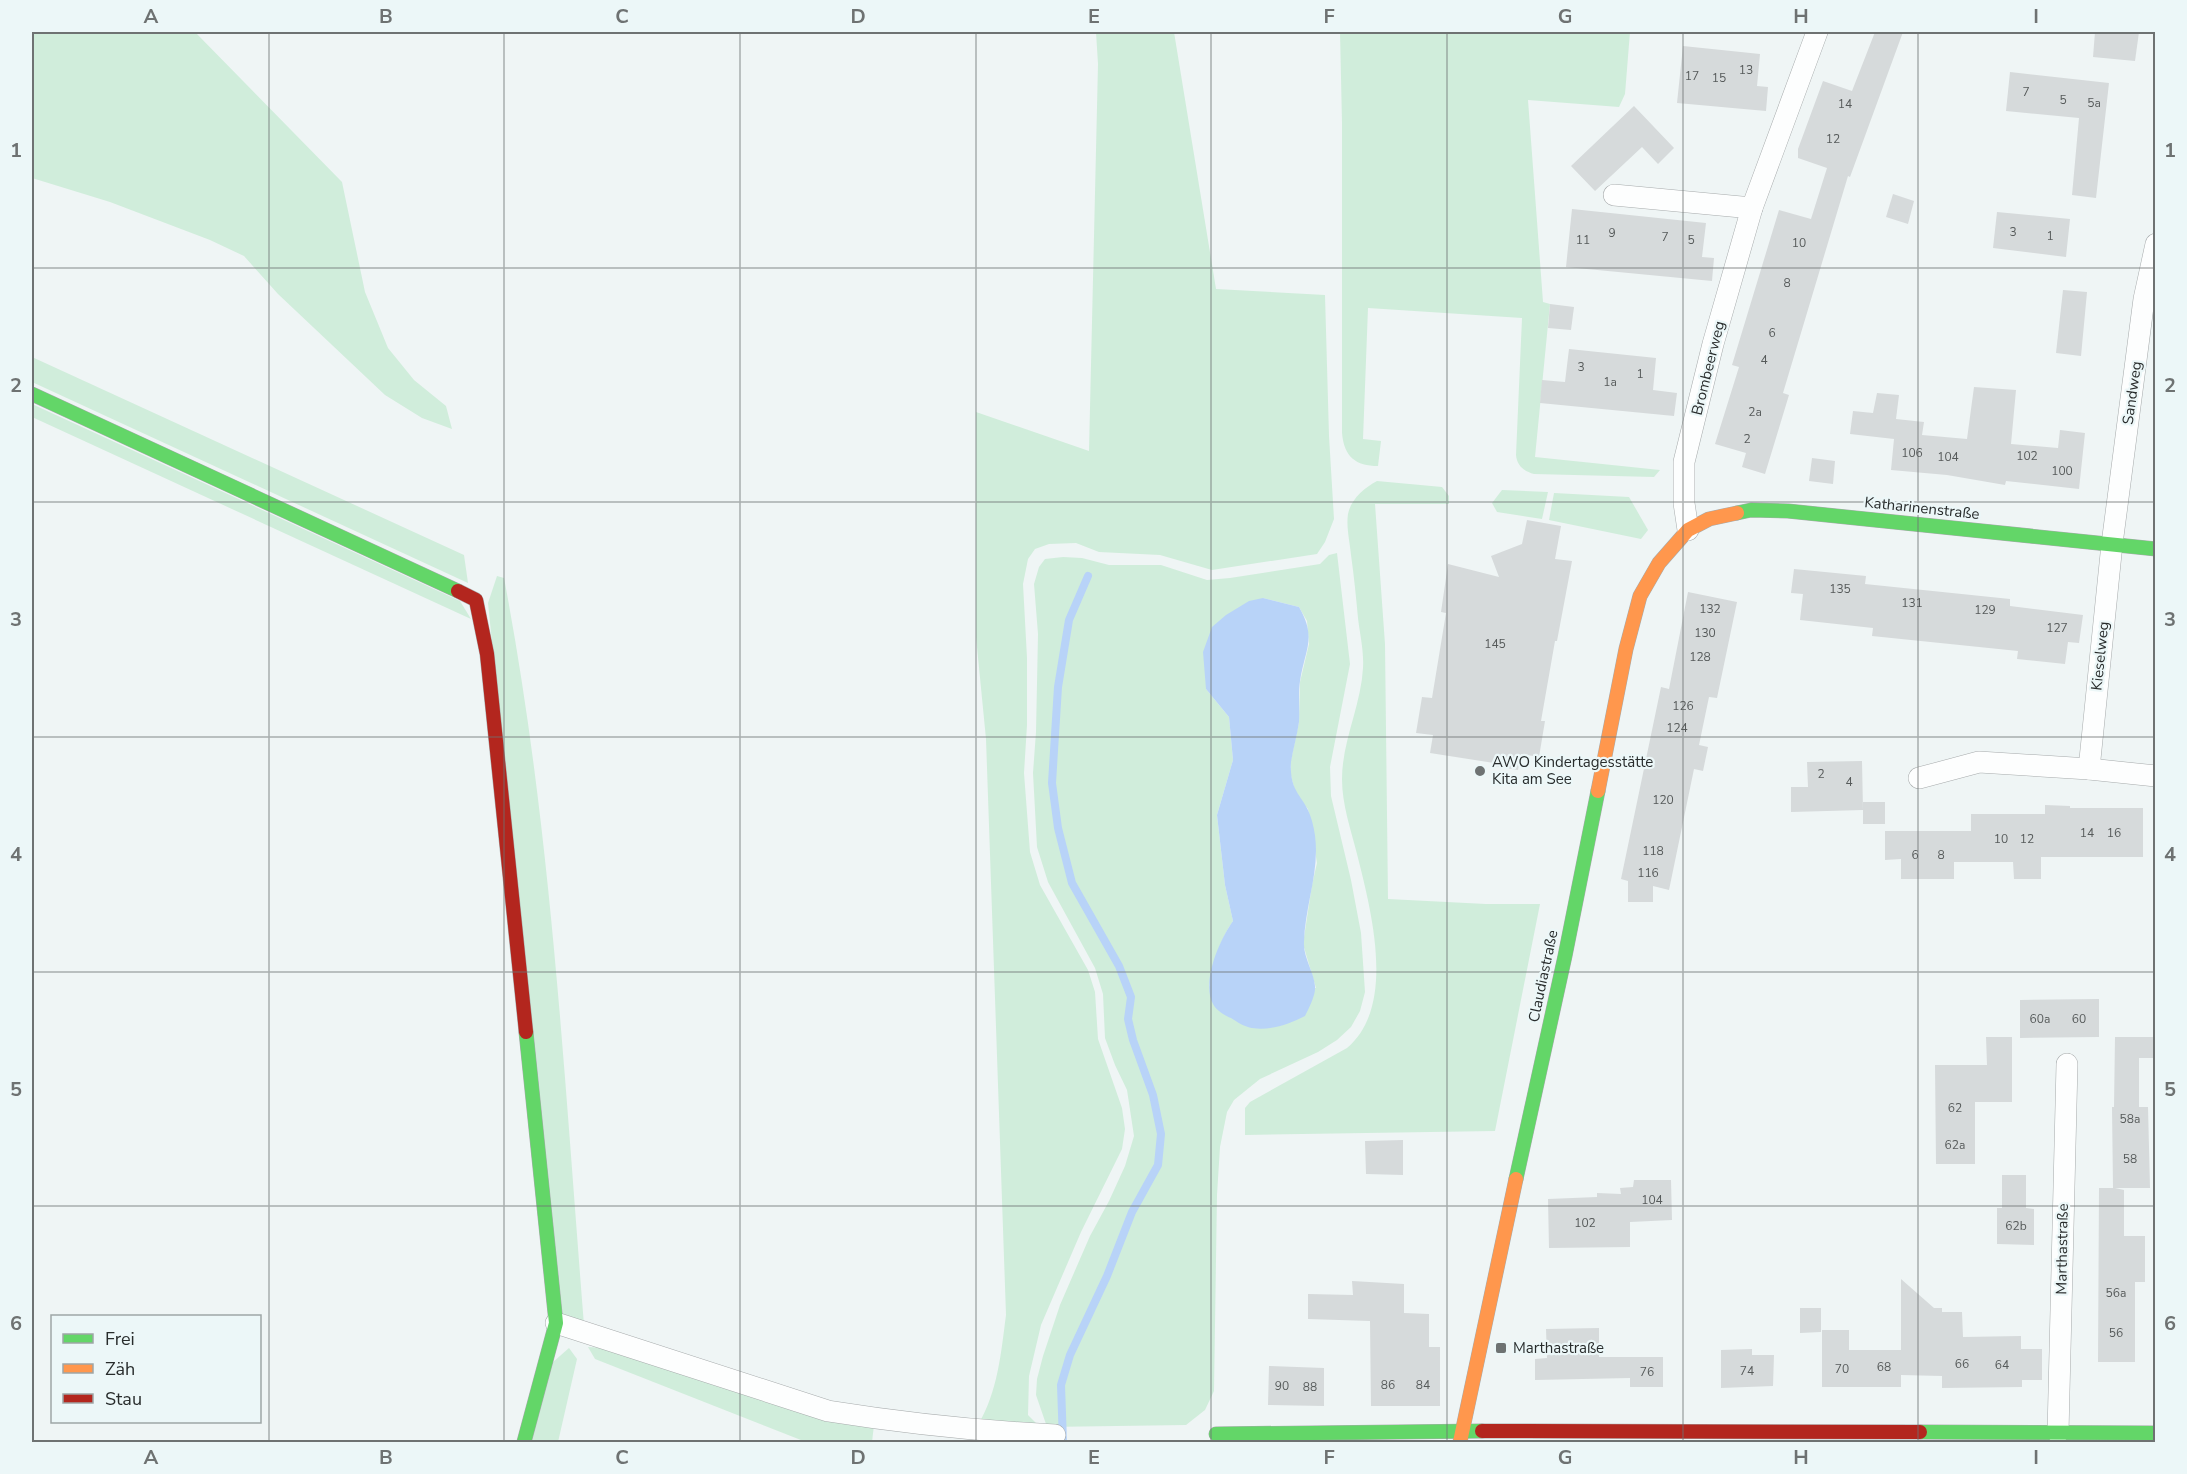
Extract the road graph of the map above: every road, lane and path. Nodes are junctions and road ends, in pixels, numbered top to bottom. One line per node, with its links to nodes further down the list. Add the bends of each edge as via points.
1 (1817, 32): 3 (street, Brombeerweg)
2 (1614, 195): 3 (street)
3 (1752, 208): 6 (street, Brombeerweg, via 1684,462)
4 (2156, 244): 7 (street, Sandweg, via 2144,299)
5 (32, 394): 13 (street, via 476,600 487,654)
6 (1688, 530): 7 (street, Katharinenstraße, via 1709,519 1751,510 1788,511); 18 (street, Claudiastraße, via 1659,563 1640,596 1626,649 1565,956)
7 (2112, 544): 8 (street, Katharinenstraße); 9 (street, Kieselweg)
8 (2156, 549)
9 (2089, 769): 10 (street); 11 (street, via 1979,762)
10 (2156, 776)
11 (1919, 778)
12 (2067, 1064): 14 (street, Marthastraße)
13 (556, 1323): 17 (street, via 828,1411 986,1431); 19 (street)
14 (2058, 1433): 15 (street); 18 (street)
15 (2156, 1433)
16 (1216, 1434): 18 (street)
17 (1055, 1435)
18 (1461, 1437)
19 (524, 1443)

